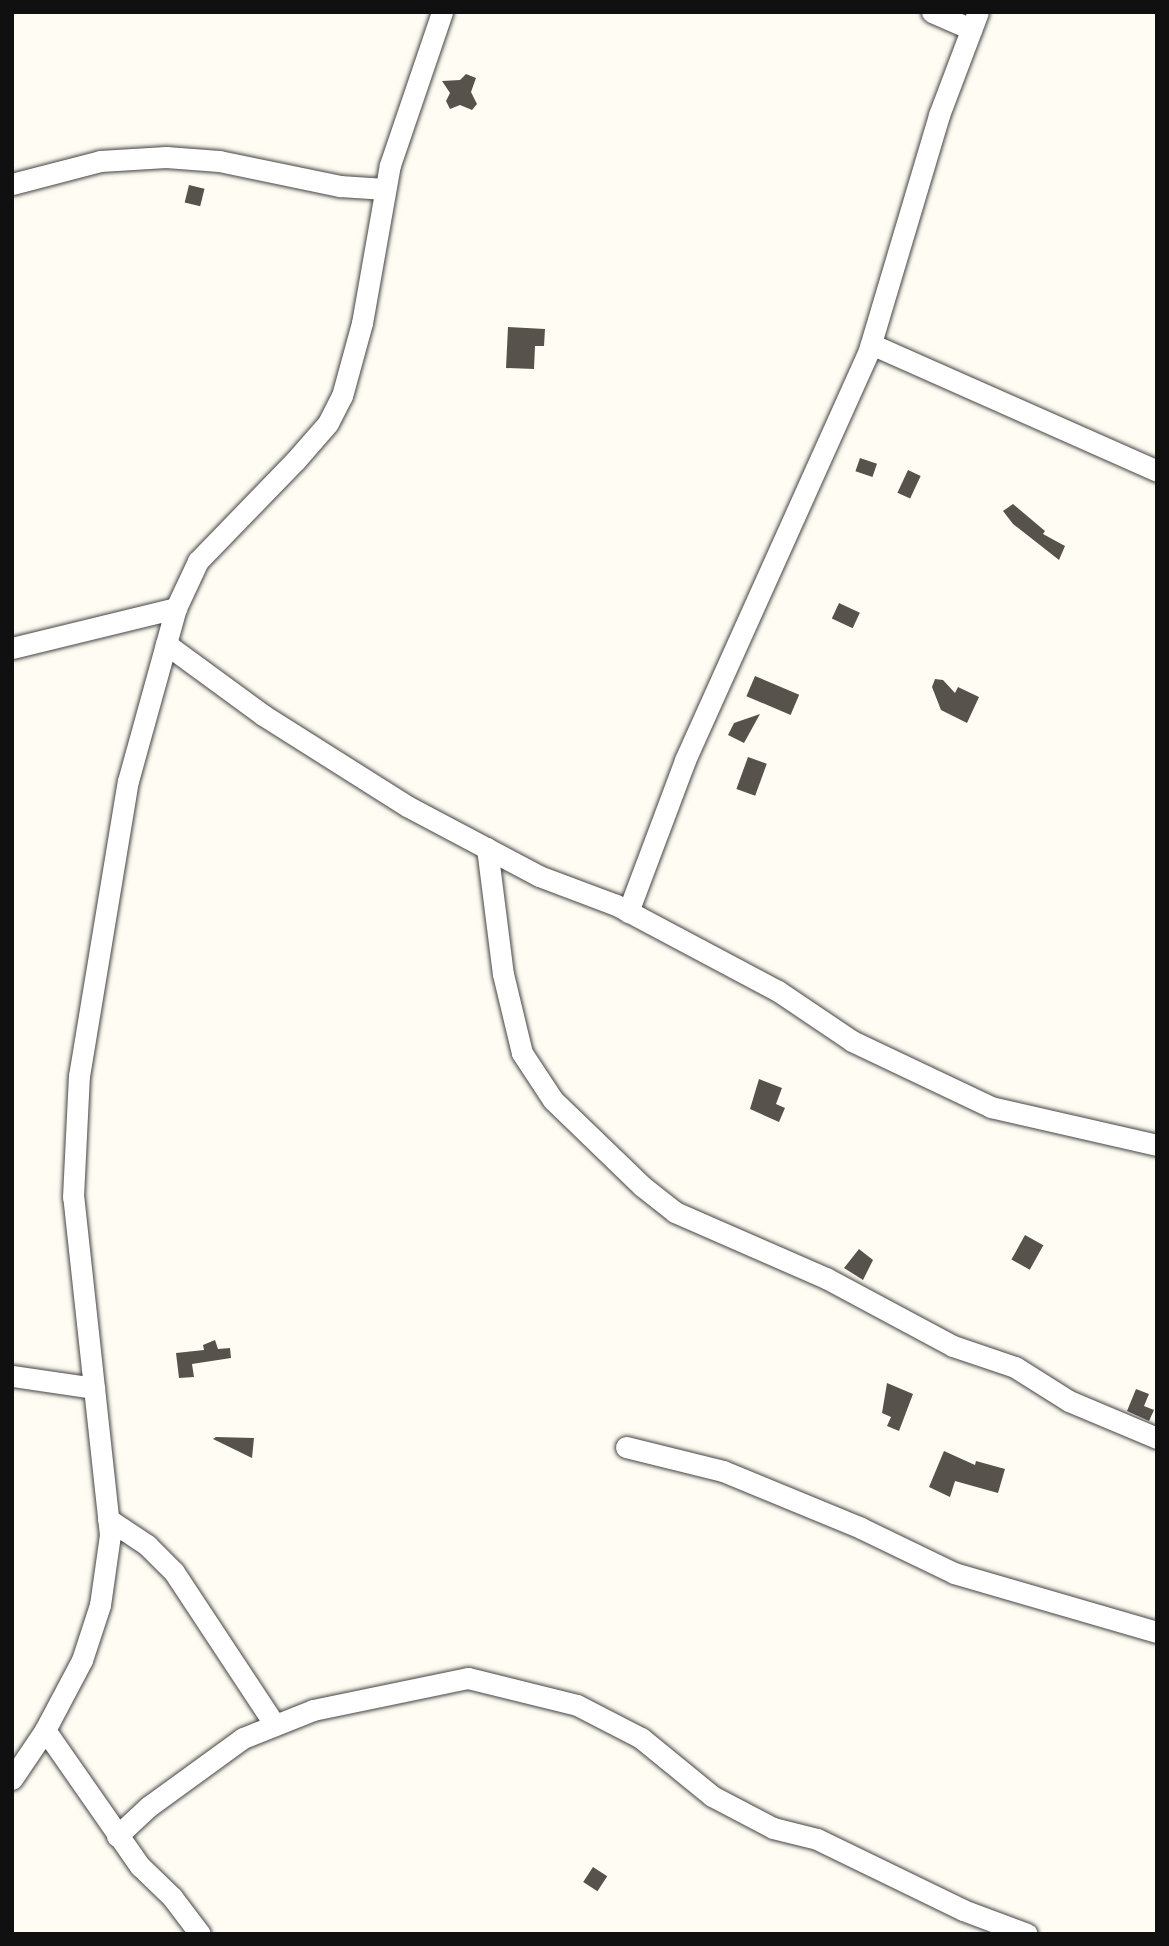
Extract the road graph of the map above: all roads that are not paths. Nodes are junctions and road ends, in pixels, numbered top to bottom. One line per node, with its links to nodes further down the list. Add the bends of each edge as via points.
1 (442, 12): 5 (street, via 408,102)
2 (932, 12): 3 (street)
3 (974, 21): 6 (street, via 939,115)
4 (12, 184): 5 (street, via 100,161 155,156 219,161)
5 (385, 190): 8 (street, via 360,333 342,396 328,423 295,461 198,561)
6 (871, 344): 7 (street); 12 (street, via 685,760)
7 (1157, 471)
8 (176, 608): 9 (street); 10 (street)
9 (166, 644): 11 (street, via 274,722 407,806); 15 (street, via 128,781 79,1076 73,1197)
10 (12, 648)
11 (487, 848): 12 (street, via 539,876); 16 (street, via 503,974 522,1053 553,1100 642,1186 675,1212 827,1278 953,1346 1014,1367 1088,1410)
12 (628, 912): 13 (street, via 778,991 852,1041 991,1107)
13 (1157, 1145)
14 (12, 1376): 15 (street)
15 (94, 1388): 18 (street)
16 (1157, 1438)
17 (626, 1447): 19 (street, via 723,1471 861,1528 954,1573)
18 (108, 1519): 20 (street, via 147,1545 174,1572); 21 (street, via 100,1605 82,1660)
19 (1157, 1632)
20 (275, 1726): 23 (street, via 243,1738 148,1807); 25 (street, via 313,1710 468,1678 577,1705 641,1738 712,1796 773,1828 817,1839 963,1910)
21 (45, 1730): 22 (street); 23 (street)
22 (12, 1779)
23 (117, 1836): 24 (street)
24 (200, 1934)
25 (1027, 1934)

